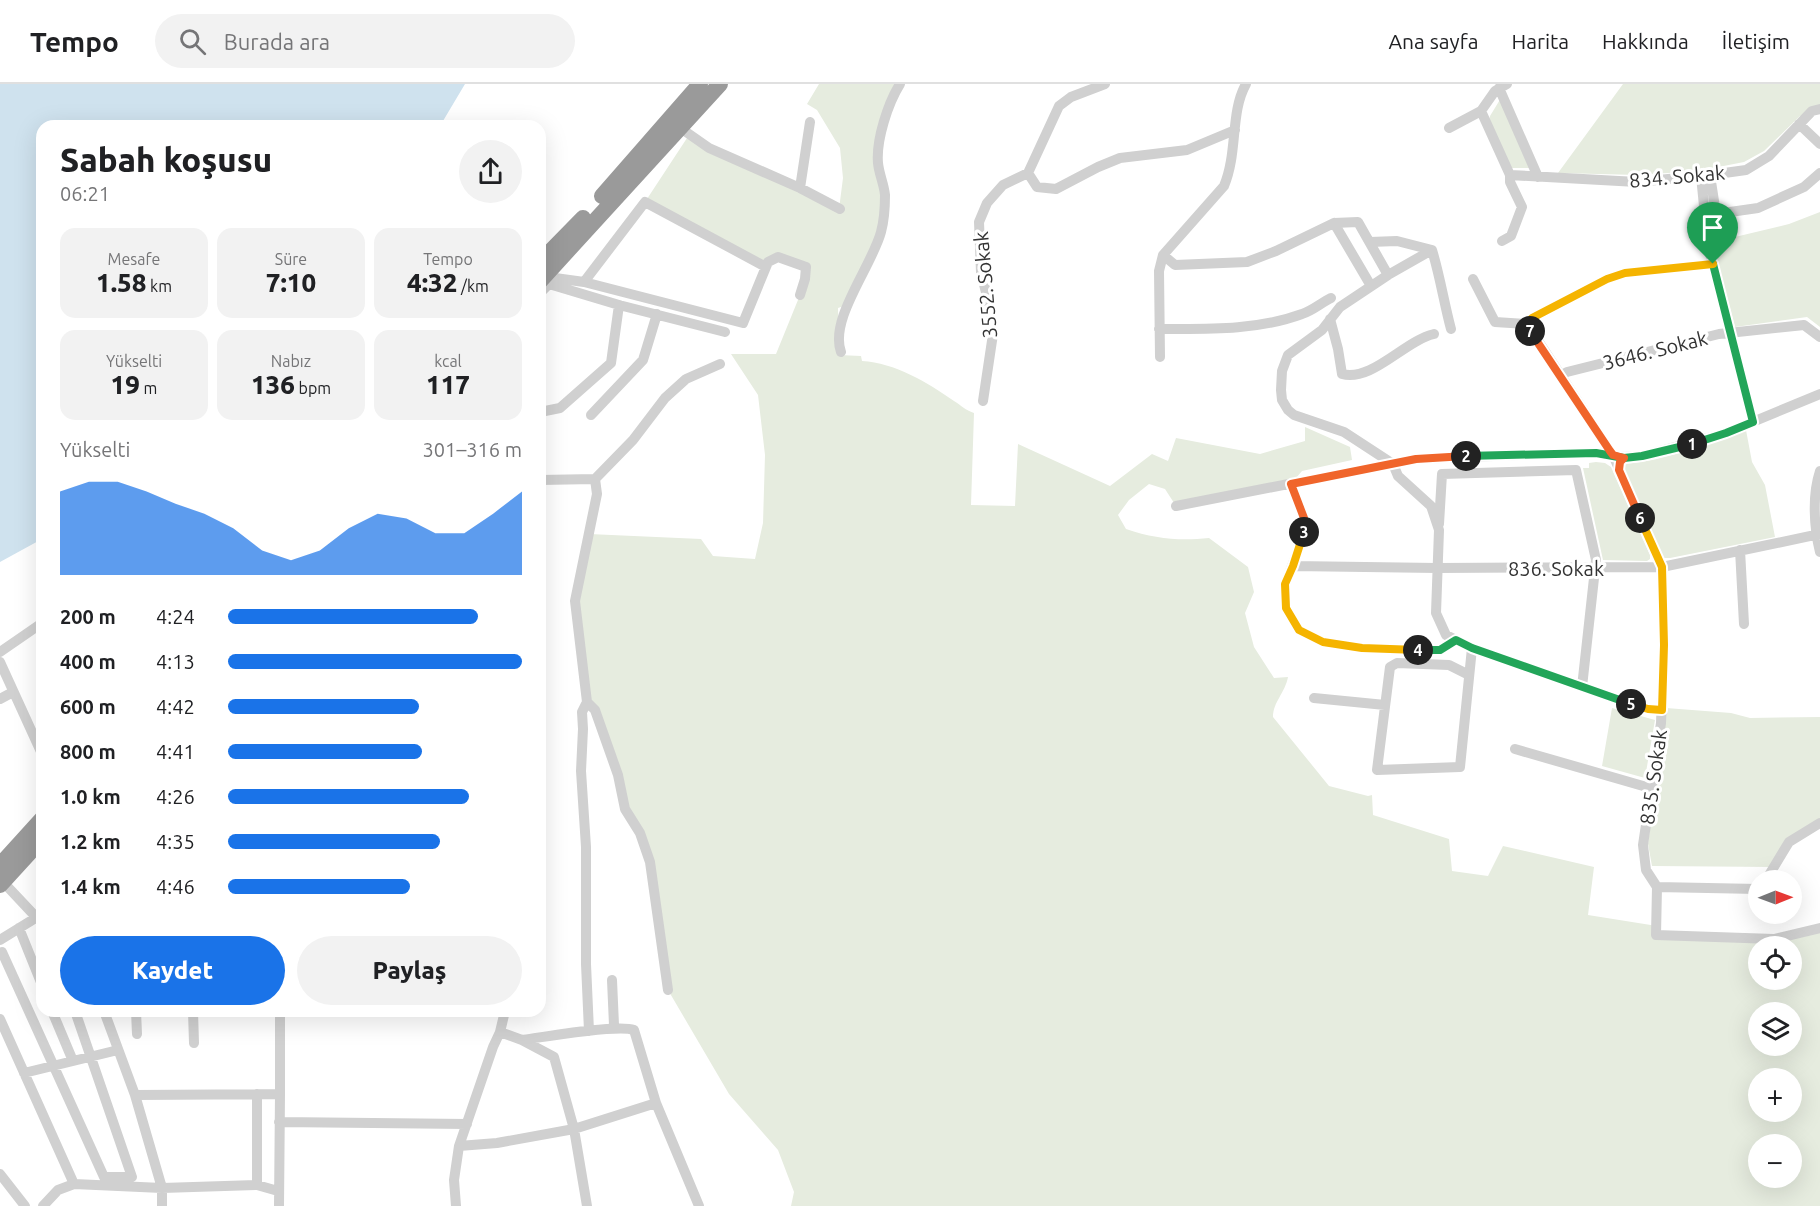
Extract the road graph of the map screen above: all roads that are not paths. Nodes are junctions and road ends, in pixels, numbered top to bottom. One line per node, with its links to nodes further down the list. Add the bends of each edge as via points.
1 (700, 84): 27 (highway)
2 (720, 84): 11 (highway)
3 (900, 84): 49 (street, via 888,108 879,152 885,195 882,231 847,305 840,326)
4 (1104, 84): 15 (street, via 1059,106)
5 (1246, 84): 13 (street, via 1241,92)
6 (1498, 87): 8 (street); 19 (street)
7 (1820, 110): 10 (street, 834. Sokak, via 1812,111)
8 (1481, 111): 12 (street); 17 (street)
9 (810, 122): 20 (street)
10 (1799, 124): 14 (street); 18 (street, 834. Sokak, via 1769,156 1746,170)
11 (679, 127): 20 (street, via 709,148); 32 (highway)
12 (1449, 128)
13 (1235, 130): 15 (street, via 1187,150 1120,158 1056,189 1037,187); 26 (street, via 1224,186)
14 (1820, 144)
15 (1028, 173): 56 (street, 3552. Sokak, via 1003,185 987,203 979,222 981,272 993,334)
16 (1820, 173): 18 (street, via 1804,187 1758,208 1716,214)
17 (1510, 175): 19 (street, 834. Sokak); 23 (street, via 1522,207 1511,236)
18 (1705, 176): 19 (street, 834. Sokak, via 1637,182); 28 (street, via 1708,246)
19 (1538, 177)
20 (800, 188): 21 (street)
21 (840, 209)
22 (1334, 223): 24 (street, via 1358,222); 26 (street, via 1247,261 1175,265); 36 (street)
23 (1502, 241)
24 (1370, 242): 25 (street, via 1396,241); 30 (street)
25 (1432, 250): 30 (street); 44 (street)
26 (1163, 255): 43 (street, via 1159,271)
27 (546, 256)
28 (1713, 264): 42 (street, via 1625,273 1532,318); 46 (street)
29 (766, 267): 34 (street, via 743,323); 34 (street, via 645,202); 37 (street, via 778,256 806,267)
30 (1388, 275): 36 (street)
31 (1473, 279): 42 (street, via 1495,322)
32 (546, 282)
33 (546, 282): 34 (street, via 555,278)
34 (584, 282)
35 (546, 283): 39 (street)
36 (1371, 286): 41 (street, via 1340,307)
37 (800, 295)
38 (1331, 298): 43 (street, via 1304,314 1268,323 1220,329)
39 (619, 305): 40 (street); 51 (street)
40 (657, 314): 45 (street); 53 (street, via 643,360)
41 (1330, 319): 47 (street, via 1342,374 1349,376 1364,373 1412,342); 61 (street, via 1322,330 1288,355 1281,381 1282,400 1294,415 1344,432)
42 (1527, 324): 54 (street)
43 (1164, 329): 50 (street)
44 (1451, 329)
45 (725, 332)
46 (1730, 332): 48 (street, 3646. Sokak, via 1804,325); 54 (street, 3646. Sokak); 59 (street)
47 (1434, 334)
48 (1820, 337)
49 (841, 352)
50 (1160, 357)
51 (612, 363): 53 (street); 57 (street, via 560,408)
52 (720, 364): 63 (street, via 686,379 665,398 633,440)
53 (629, 375): 58 (street)
54 (1560, 376): 60 (street)
55 (1820, 394): 59 (street)
56 (983, 401)
57 (546, 410)
58 (591, 415)
59 (1753, 422): 60 (street, via 1642,456)
60 (1619, 456): 61 (street, via 1574,453 1439,457); 72 (street, 835. Sokak, via 1619,470)
61 (1393, 464): 65 (street); 67 (street, via 1398,476 1431,506)
62 (1820, 471): 68 (street, via 1816,482)
63 (595, 479): 64 (street); 86 (street, via 597,494 575,602)
64 (546, 480)
65 (1291, 484): 66 (street); 71 (street, via 1304,518 1304,535)
66 (1176, 506)
67 (1438, 530): 73 (street); 74 (street, via 1442,474 1576,470)
68 (1818, 535): 69 (street, 836. Sokak); 70 (street)
69 (1740, 550): 72 (street, 836. Sokak); 75 (street)
70 (1820, 552)
71 (1293, 566): 73 (street, 836. Sokak); 77 (street, via 1285,584 1286,608 1299,630 1323,642 1362,648 1440,650)
72 (1662, 567): 74 (street, 836. Sokak); 88 (street, 835. Sokak)
73 (1437, 568): 74 (street, 836. Sokak); 77 (street, via 1436,613 1446,635)
74 (1595, 568): 82 (street)
75 (1744, 624)
76 (36, 627): 79 (street)
77 (1456, 640): 78 (street)
78 (1472, 648): 81 (street); 82 (street)
79 (0, 652)
80 (0, 662): 83 (street)
81 (1469, 675): 87 (street, via 1449,665 1397,663 1390,667); 87 (street, via 1460,767 1377,770)
82 (1582, 687): 88 (street)
83 (13, 692): 85 (street); 89 (street)
84 (1314, 698): 87 (street)
85 (0, 699)
86 (587, 702): 108 (street, via 596,710 618,774 625,809 640,833 650,862); 118 (street, via 582,712 581,771)
87 (1385, 705)
88 (1662, 710): 91 (street, 835. Sokak)
89 (36, 741)
90 (1515, 748): 91 (street)
91 (1650, 788): 98 (street, 835. Sokak, via 1643,844 1646,870)
92 (1820, 823): 96 (street, via 1789,842)
93 (36, 826): 95 (highway)
94 (36, 845): 97 (highway)
95 (0, 865)
96 (1772, 870)
97 (1, 883): 100 (street)
98 (1657, 887): 99 (street); 103 (street, via 1656,935 1774,939)
99 (1748, 889)
100 (36, 913)
101 (36, 918): 102 (street)
102 (19, 928): 104 (street); 106 (street)
103 (1820, 928)
104 (0, 940)
105 (2, 952): 126 (street)
106 (36, 970)
107 (612, 980): 117 (street)
108 (668, 990)
109 (55, 1017): 125 (street)
110 (77, 1017): 124 (street)
111 (106, 1017): 123 (street)
112 (136, 1017): 120 (street)
113 (193, 1017): 122 (street)
114 (280, 1017): 129 (street)
115 (504, 1017): 119 (street)
116 (1, 1026): 127 (street)
117 (611, 1029): 118 (street); 131 (street, via 634,1030)
118 (589, 1031): 121 (street)
119 (501, 1032): 121 (street); 133 (street)
120 (137, 1034)
121 (522, 1040): 134 (street, via 554,1058)
122 (194, 1043)
123 (118, 1050): 124 (street); 130 (street)
124 (91, 1056): 125 (street); 126 (street, via 132,1177 104,1177)
125 (73, 1061): 126 (street)
126 (53, 1066): 127 (street)
127 (24, 1073): 137 (street)
128 (257, 1094): 129 (street); 130 (street); 138 (street)
129 (280, 1094): 132 (street)
130 (135, 1095): 139 (street)
131 (656, 1103): 134 (street); 147 (street)
132 (279, 1122): 133 (street); 140 (street)
133 (467, 1125): 135 (street)
134 (574, 1129): 135 (street); 146 (street)
135 (459, 1146): 145 (street)
136 (0, 1174): 141 (street)
137 (74, 1184): 139 (street); 142 (street, via 58,1190)
138 (257, 1185): 139 (street); 140 (street)
139 (162, 1188): 143 (street)
140 (278, 1191): 144 (street)
141 (25, 1206)
142 (43, 1206)
143 (162, 1206)
144 (279, 1206)
145 (454, 1206)
146 (586, 1206)
147 (699, 1206)

